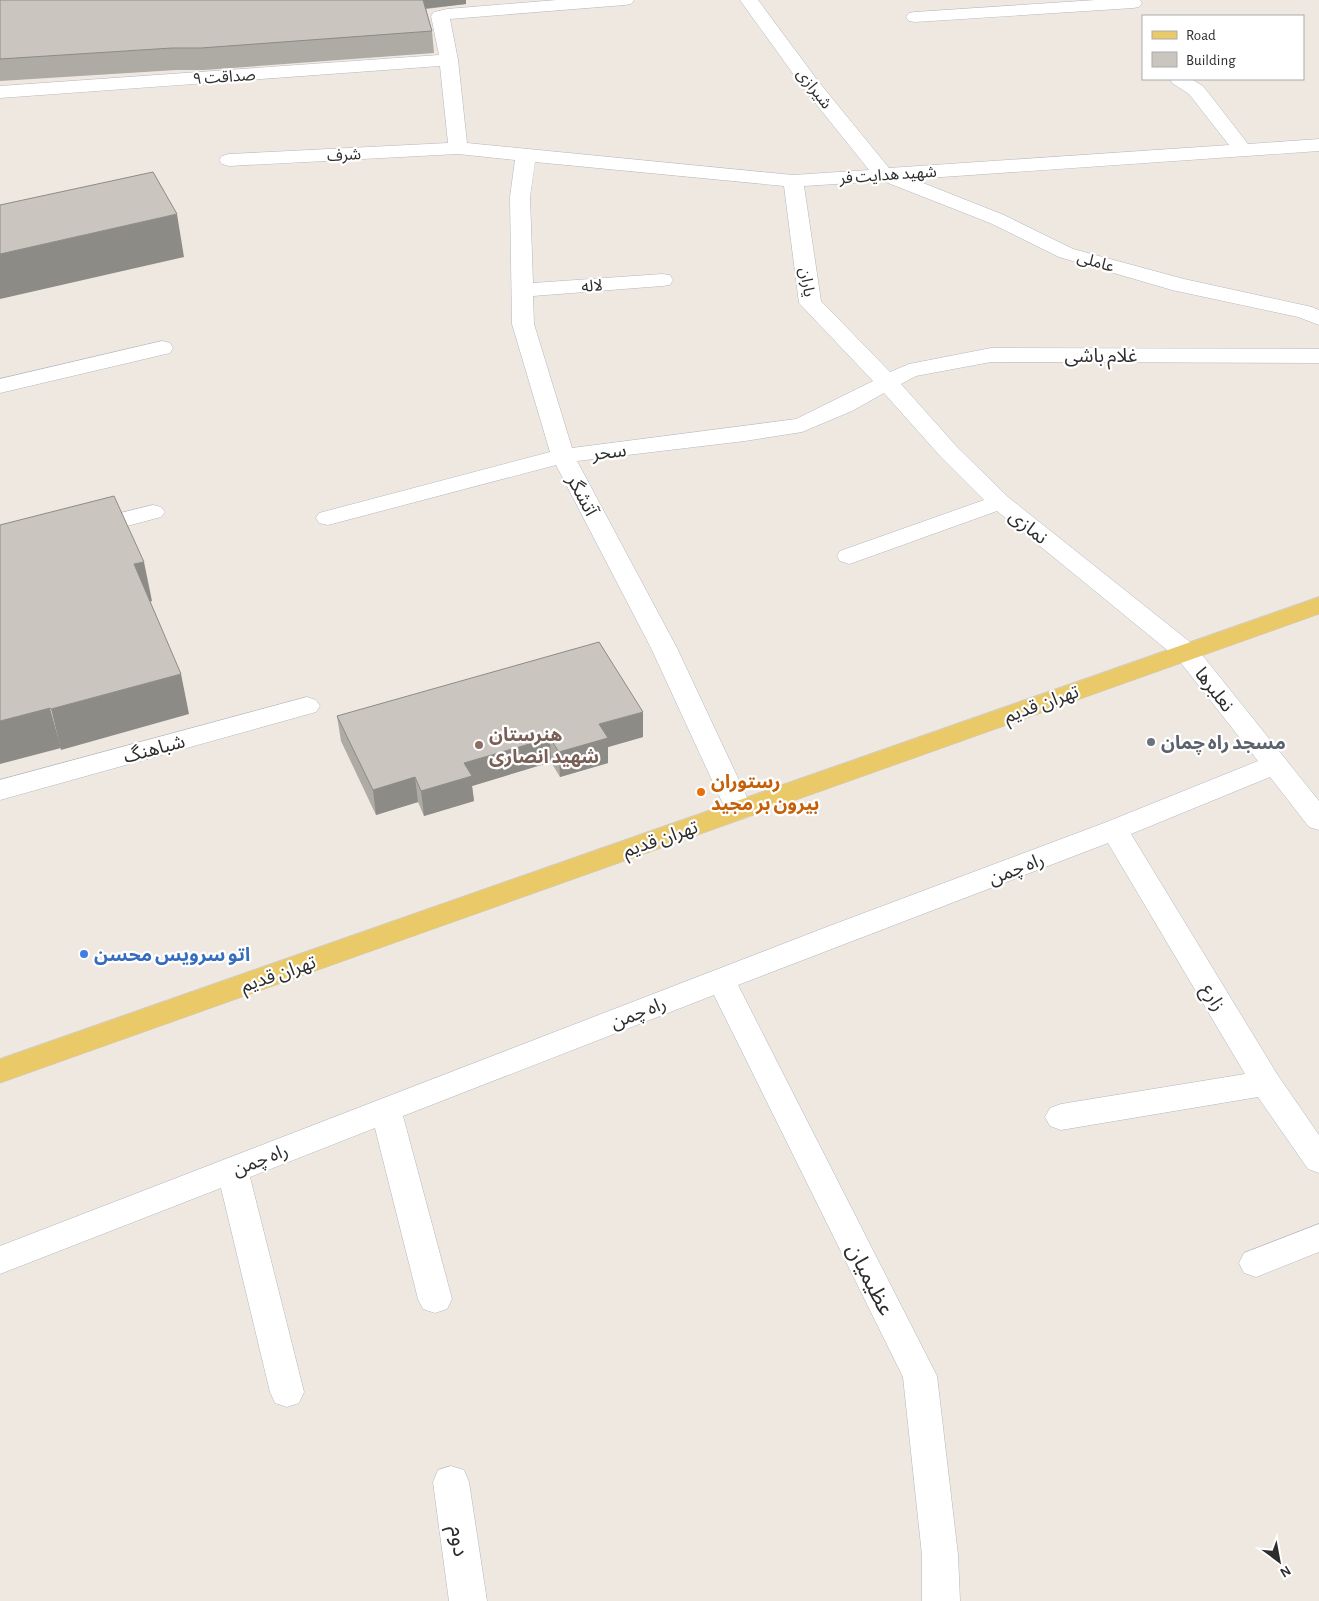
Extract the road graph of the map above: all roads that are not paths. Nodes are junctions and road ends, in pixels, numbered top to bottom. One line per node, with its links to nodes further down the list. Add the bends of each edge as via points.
1 (625, 0): 4 (street)
2 (749, 0): 16 (street, شیرازی, via 811,85)
3 (1132, 1): 5 (street); 6 (street)
4 (476, 6): 7 (street, via 440,16)
5 (915, 17)
6 (1142, 18)
7 (449, 60): 9 (street, صداقت ۹); 11 (street)
8 (1181, 80): 12 (street, via 1196,90)
9 (0, 92)
10 (1312, 145): 12 (street, شهید هدایت فر); 15 (street)
11 (458, 148): 13 (street, شهید هدایت فر); 14 (street, شرف)
12 (1242, 149): 16 (street, شهید هدایت فر)
13 (526, 155): 17 (street, شهید هدایت فر); 19 (street, آتشگر, via 520,197)
14 (229, 160)
15 (1319, 163)
16 (884, 174): 17 (street, شهید هدایت فر); 20 (street, عاملی, via 997,220 1066,253 1180,285)
17 (793, 181): 23 (street, یاران, via 810,303)
18 (662, 280): 19 (street, لاله)
19 (522, 290): 25 (street, آتشگر, via 523,324)
20 (1319, 318)
21 (162, 348): 24 (street)
22 (1319, 356): 23 (street, غلام باشی, via 991,355 909,371)
23 (888, 384): 25 (street, سحر, via 802,425); 26 (street, نمازی, via 949,452)
24 (0, 386)
25 (563, 456): 28 (street, سحر); 36 (street, آتشگر, via 664,648)
26 (1000, 502): 30 (street); 32 (street, نمازی)
27 (153, 512): 29 (street)
28 (328, 518)
29 (67, 534)
30 (849, 556)
31 (1319, 605): 32 (main road, تهران قدیم)
32 (1186, 652): 34 (street, نعلبرها); 36 (main road, تهران قدیم)
33 (307, 706): 35 (street, شباهنگ)
34 (1275, 765): 37 (street, نعلبرها); 38 (street, راه چمن)
35 (0, 790)
36 (739, 810): 40 (main road, تهران قدیم)
37 (1319, 820)
38 (1114, 830): 39 (street, راه چمن); 41 (street, زارع)
39 (721, 980): 42 (street, راه چمن); 53 (street, عظیمیان, via 920,1376 940,1556)
40 (0, 1071)
41 (1266, 1083): 43 (street); 44 (street, زارع)
42 (386, 1110): 45 (street, راه چمن); 49 (street)
43 (1061, 1117)
44 (1319, 1160)
45 (232, 1169): 47 (street, راه چمن); 50 (street)
46 (1319, 1238): 48 (street)
47 (0, 1260)
48 (1256, 1263)
49 (435, 1299)
50 (288, 1392)
51 (452, 1482): 52 (street, دوم)
52 (468, 1601)
53 (941, 1601)

